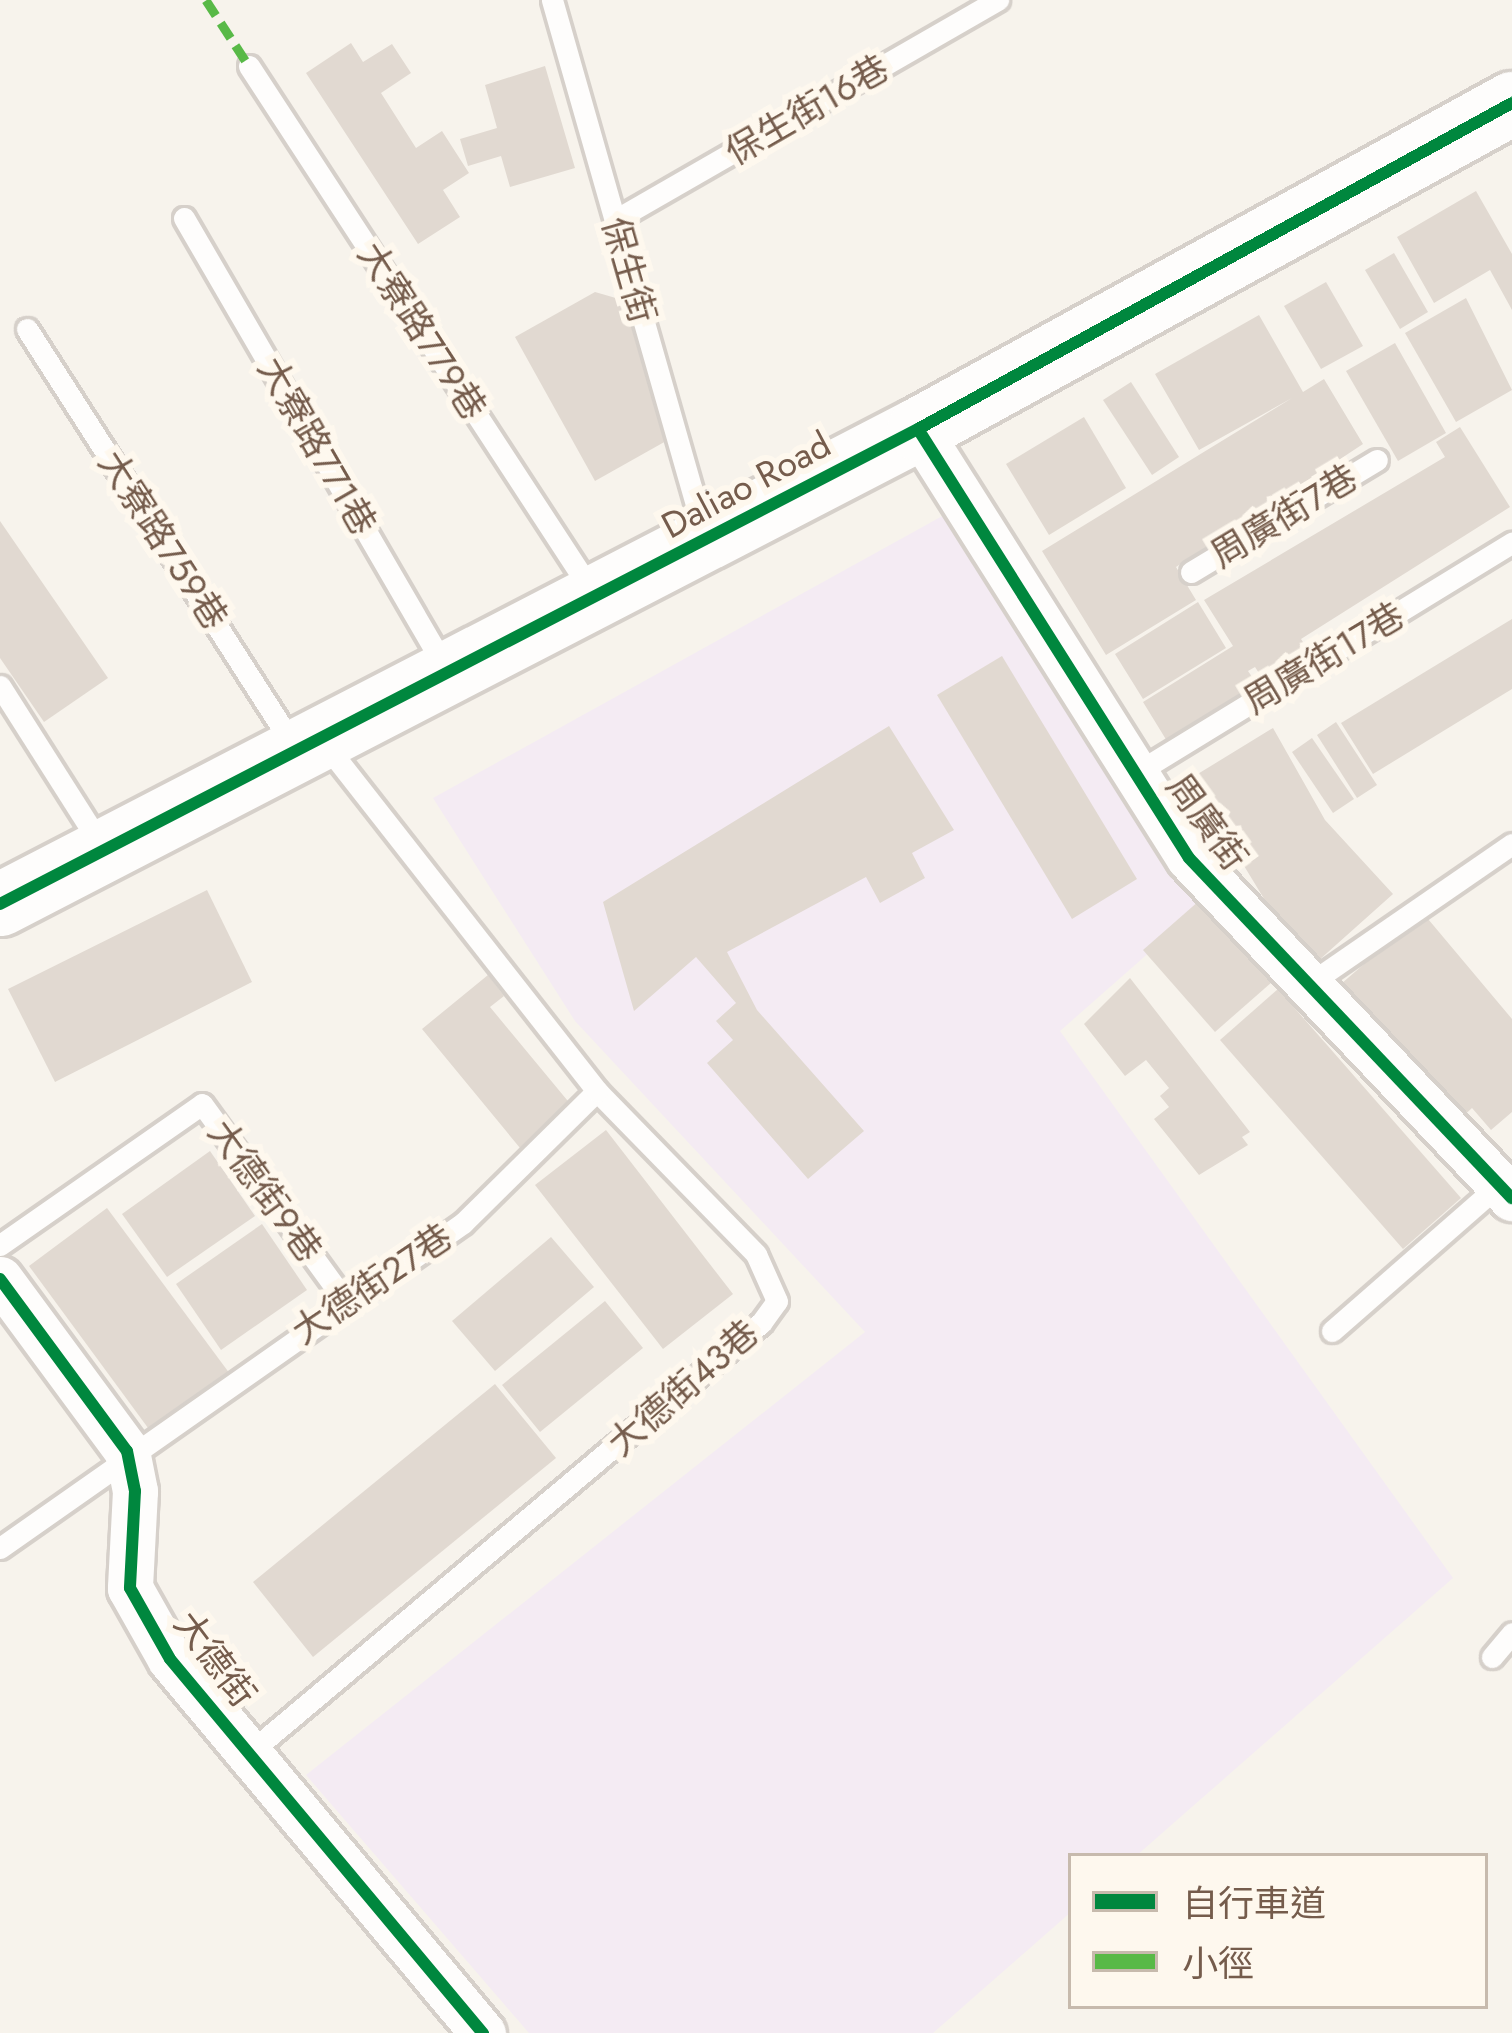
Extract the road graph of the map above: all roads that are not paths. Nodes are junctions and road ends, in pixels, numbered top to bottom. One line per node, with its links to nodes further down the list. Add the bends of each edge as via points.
1 (552, 0): 6 (lane, 保生街)
2 (998, 0): 6 (lane, 保生街16巷)
3 (248, 66): 13 (lane, 大寮路779巷)
4 (1512, 103): 8 (street, Daliao Road)
5 (184, 218): 14 (lane, 大寮路771巷)
6 (615, 220): 10 (lane, 保生街)
7 (27, 329): 16 (lane, 大寮路759巷)
8 (918, 429): 10 (street, Daliao Road); 17 (street, 周廣街, via 1072,645)
9 (1377, 460): 12 (lane, 周廣街7巷)
10 (706, 539): 13 (street, Daliao Road)
11 (1512, 543): 17 (lane, 周廣街17巷)
12 (1191, 572)
13 (595, 597): 14 (street, Daliao Road)
14 (449, 674): 16 (street, Daliao Road)
15 (0, 686): 19 (lane)
16 (310, 746): 19 (street, Daliao Road); 22 (lane, 大德街43巷)
17 (1136, 773): 21 (street, 周廣街, via 1189,858)
18 (1512, 844): 21 (lane)
19 (106, 851): 20 (street, Daliao Road)
20 (0, 904)
21 (1306, 986): 23 (street, 周廣街)
22 (597, 1091): 26 (lane, 大德街27巷, via 463,1223); 32 (lane, 大德街43巷, via 756,1254 777,1301 761,1323)
23 (1505, 1192): 27 (lane)
24 (0, 1245): 26 (lane, 大德街9巷, via 202,1104)
25 (0, 1279): 28 (street, 大德街)
26 (346, 1302): 28 (lane, 大德街27巷)
27 (1332, 1331)
28 (127, 1451): 29 (lane, 大德街27巷); 32 (street, 大德街, via 136,1491 130,1588 170,1659)
29 (0, 1548)
30 (1512, 1633): 31 (lane)
31 (1492, 1657)
32 (249, 1753): 33 (street, 大德街)
33 (483, 2033)

